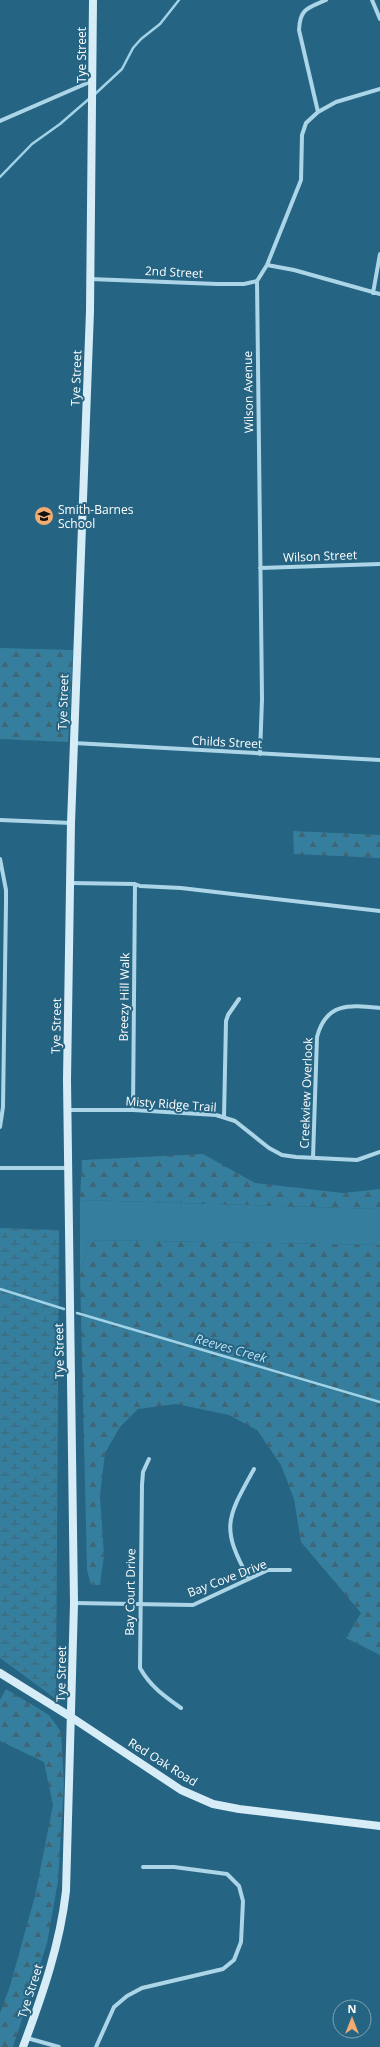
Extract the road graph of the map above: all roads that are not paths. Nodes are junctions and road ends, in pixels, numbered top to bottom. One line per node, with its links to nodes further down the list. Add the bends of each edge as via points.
1 (93, 0): 5 (street, Tye Street)
2 (326, 0): 7 (street, via 305,9 300,18 299,30)
3 (372, 0): 4 (street)
4 (380, 19)
5 (93, 81): 8 (street); 11 (street, Tye Street)
6 (380, 89): 7 (street, via 336,102)
7 (318, 112): 10 (street, via 306,123 302,135 301,180)
8 (0, 121)
9 (380, 254): 13 (street)
10 (267, 265): 12 (street); 13 (street)
11 (90, 279): 12 (street, 2nd Street, via 217,284 244,284); 17 (street, Tye Street)
12 (257, 281): 16 (street, Wilson Avenue)
13 (374, 293): 14 (street)
14 (380, 294)
15 (380, 564): 16 (street, Wilson Street)
16 (260, 568): 18 (street, Wilson Avenue)
17 (73, 743): 18 (street, Childs Street); 21 (street, Tye Street)
18 (260, 754): 19 (street, Childs Street)
19 (380, 760)
20 (0, 821): 21 (street)
21 (71, 823): 23 (street, Tye Street)
22 (0, 859): 31 (street, via 6,902 3,1107)
23 (70, 883): 24 (street); 28 (street, Tye Street)
24 (135, 884): 25 (street); 29 (street, Breezy Hill Walk)
25 (380, 911)
26 (239, 999): 30 (street, via 226,1021)
27 (380, 1008): 33 (street, Creekview Overlook, via 345,1006 325,1017 319,1027)
28 (67, 1110): 29 (street, Misty Ridge Trail); 35 (street, Tye Street)
29 (133, 1110): 30 (street, Misty Ridge Trail)
30 (224, 1117): 33 (street, Misty Ridge Trail, via 235,1120 269,1148 282,1155)
31 (0, 1128)
32 (380, 1152): 33 (street, Misty Ridge Trail, via 357,1160)
33 (313, 1158)
34 (0, 1168): 35 (street)
35 (69, 1168): 40 (street, Tye Street)
36 (149, 1460): 41 (street, Bay Court Drive, via 143,1472 142,1485)
37 (254, 1469): 39 (street, via 234,1507 229,1529 234,1552)
38 (290, 1570): 39 (street, Bay Cove Drive, via 268,1570)
39 (249, 1579): 41 (street, Bay Cove Drive, via 193,1605)
40 (74, 1603): 41 (street, Bay Cove Drive); 44 (street, Tye Street)
41 (140, 1605): 43 (street, Bay Court Drive, via 140,1668 157,1690)
42 (0, 1673): 44 (street, Red Oak Road)
43 (181, 1708)
44 (71, 1717): 45 (street, Red Oak Road, via 181,1790 212,1804); 47 (street, Tye Street, via 64,1915 43,1992)
45 (380, 1826)
46 (143, 1867): 50 (street, via 174,1867 226,1874 239,1886 243,1901 241,1942 234,1960 223,1969 142,1988 127,1996 114,2007)
47 (27, 2038): 48 (street, Tye Street); 49 (street)
48 (23, 2047)
49 (59, 2047)
50 (96, 2047)

